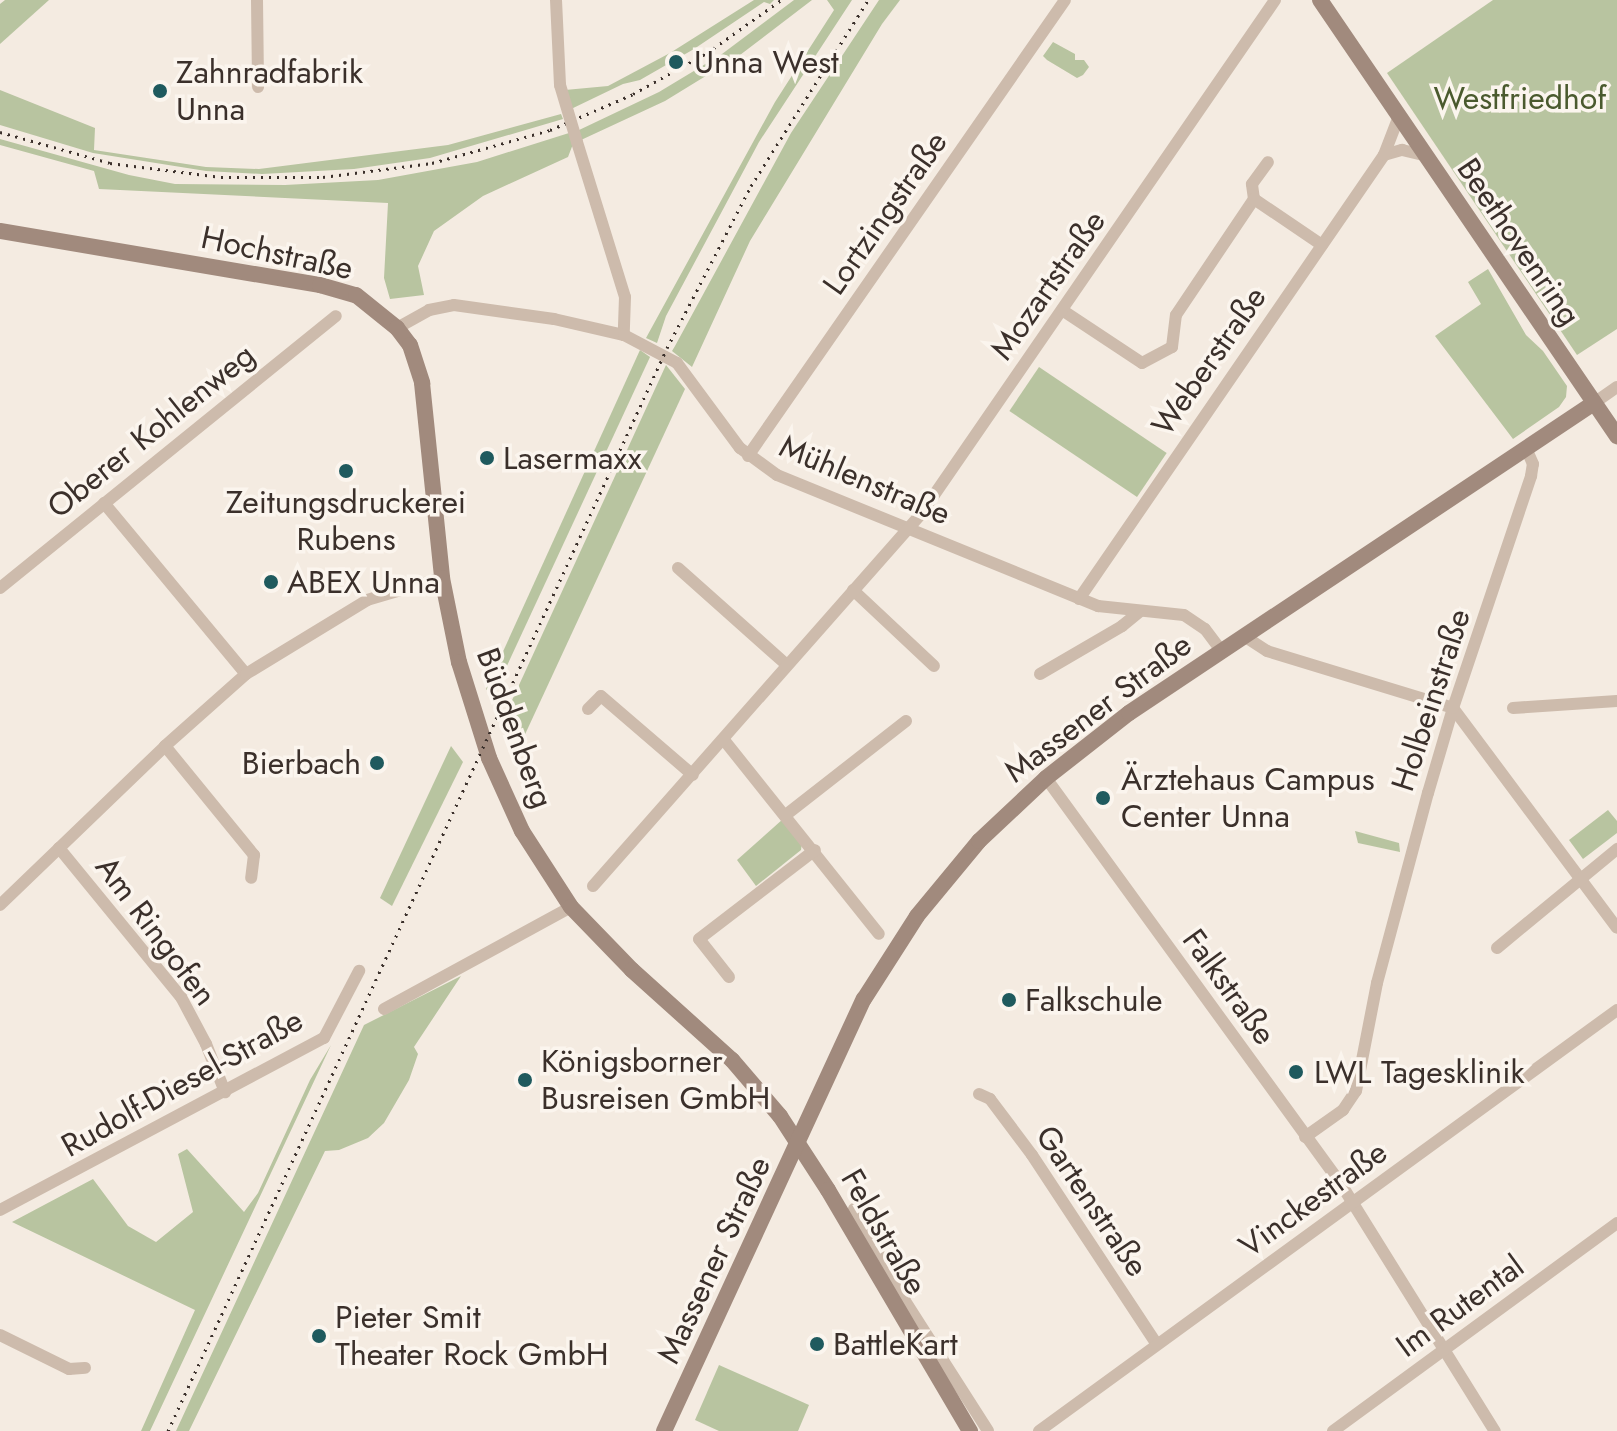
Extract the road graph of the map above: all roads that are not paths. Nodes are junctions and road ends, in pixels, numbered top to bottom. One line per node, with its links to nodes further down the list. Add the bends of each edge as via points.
1 (257, 0): 6 (street)
2 (556, 0): 17 (street, bridge, via 560,85 625,297)
3 (1065, 0): 22 (street, Lortzingstraße)
4 (1275, 0): 14 (street, Mozartstraße)
5 (1320, 0): 7 (main road, Beethovenring)
6 (258, 87)
7 (1399, 116): 8 (street, Weberstraße); 9 (main road, Beethovenring)
8 (1384, 155): 9 (street, via 1402,150); 13 (street, Weberstraße)
9 (1427, 156): 19 (main road, Beethovenring)
10 (1268, 162): 11 (street, via 1252,184)
11 (1254, 199): 13 (street); 14 (street, via 1176,315 1172,347 1142,363)
12 (0, 231): 16 (main road, Hochstraße, via 320,285 356,295)
13 (1322, 245): 29 (street, Weberstraße)
14 (1062, 310): 24 (street, Mozartstraße)
15 (336, 316): 23 (street, Oberer Kohlenweg)
16 (397, 328): 17 (street, via 429,310 454,305); 26 (main road, Büddenberg, via 410,345 424,391)
17 (624, 335): 22 (street, Mühlenstraße, via 677,363)
18 (1617, 387): 19 (street, Massener Straße)
19 (1594, 403): 20 (main road, Beethovenring); 21 (main road, Massener Straße)
20 (1617, 436)
21 (1526, 448): 31 (main road, Massener Straße); 38 (street, Holbeinstraße, via 1533,464 1531,476)
22 (748, 456): 24 (street, Mühlenstraße, via 777,475)
23 (104, 503): 27 (street, Oberer Kohlenweg); 35 (street)
24 (910, 527): 28 (street, Mozartstraße); 29 (street, Mühlenstraße)
25 (678, 568): 33 (street)
26 (442, 578): 35 (street, via 367,600); 54 (main road, Büddenberg, via 462,671 489,758 522,831)
27 (0, 588)
28 (853, 590): 33 (street, Mozartstraße); 34 (street)
29 (1079, 599): 30 (street, Mühlenstraße)
30 (1139, 612): 32 (street, Mühlenstraße, via 1184,615 1205,629); 36 (street)
31 (1244, 636): 32 (main road, Massener Straße); 38 (street, via 1267,651)
32 (1221, 650): 45 (main road, Massener Straße, via 1113,724)
33 (787, 665): 42 (street, Mozartstraße)
34 (934, 666)
35 (246, 674): 43 (street)
36 (1040, 674)
37 (1617, 701): 39 (street)
38 (1453, 708): 50 (street); 64 (street, Holbeinstraße, via 1377,983 1356,1091 1343,1110)
39 (1513, 708)
40 (588, 709): 44 (street, via 601,696)
41 (906, 721): 46 (street)
42 (724, 740): 44 (street, Mozartstraße); 46 (street)
43 (165, 746): 47 (street); 51 (street, via 254,855)
44 (693, 775): 52 (street, Mozartstraße)
45 (1046, 778): 64 (street, Falkstraße); 65 (main road, Massener Straße, via 979,841 893,950 864,999)
46 (787, 814): 49 (street)
47 (59, 848): 53 (street); 62 (street, Am Ringofen, via 181,997)
48 (1617, 849): 50 (street)
49 (815, 850): 56 (street); 59 (street, via 699,939)
50 (1579, 877): 55 (street); 57 (street)
51 (251, 878)
52 (593, 886)
53 (0, 905)
54 (571, 907): 60 (street); 65 (main road, Büddenberg, via 732,1060)
55 (1617, 928)
56 (879, 934)
57 (1497, 948)
58 (359, 971): 62 (street, Rudolf-Diesel-Straße, via 324,1038)
59 (729, 977)
60 (384, 1009)
61 (1617, 1010): 66 (street, Vinckestraße)
62 (225, 1092): 68 (street, Rudolf-Diesel-Straße)
63 (979, 1094): 71 (street, Gartenstraße, via 990,1099 1032,1155)
64 (1305, 1137): 66 (street, Falkstraße)
65 (799, 1143): 74 (main road, Massener Straße); 75 (main road, Feldstraße)
66 (1354, 1203): 71 (street, Vinckestraße); 72 (street, Falkstraße)
67 (854, 1209): 76 (street, Feldstraße)
68 (0, 1210)
69 (1617, 1223): 72 (street, Im Rutental)
70 (0, 1335): 73 (street, via 69,1369)
71 (1156, 1343): 77 (street, Vinckestraße)
72 (1444, 1350): 78 (street, Im Rutental); 79 (street, Falkstraße)
73 (85, 1368)
74 (664, 1431)
75 (970, 1431)
76 (988, 1431)
77 (1039, 1431)
78 (1333, 1431)
79 (1495, 1431)

